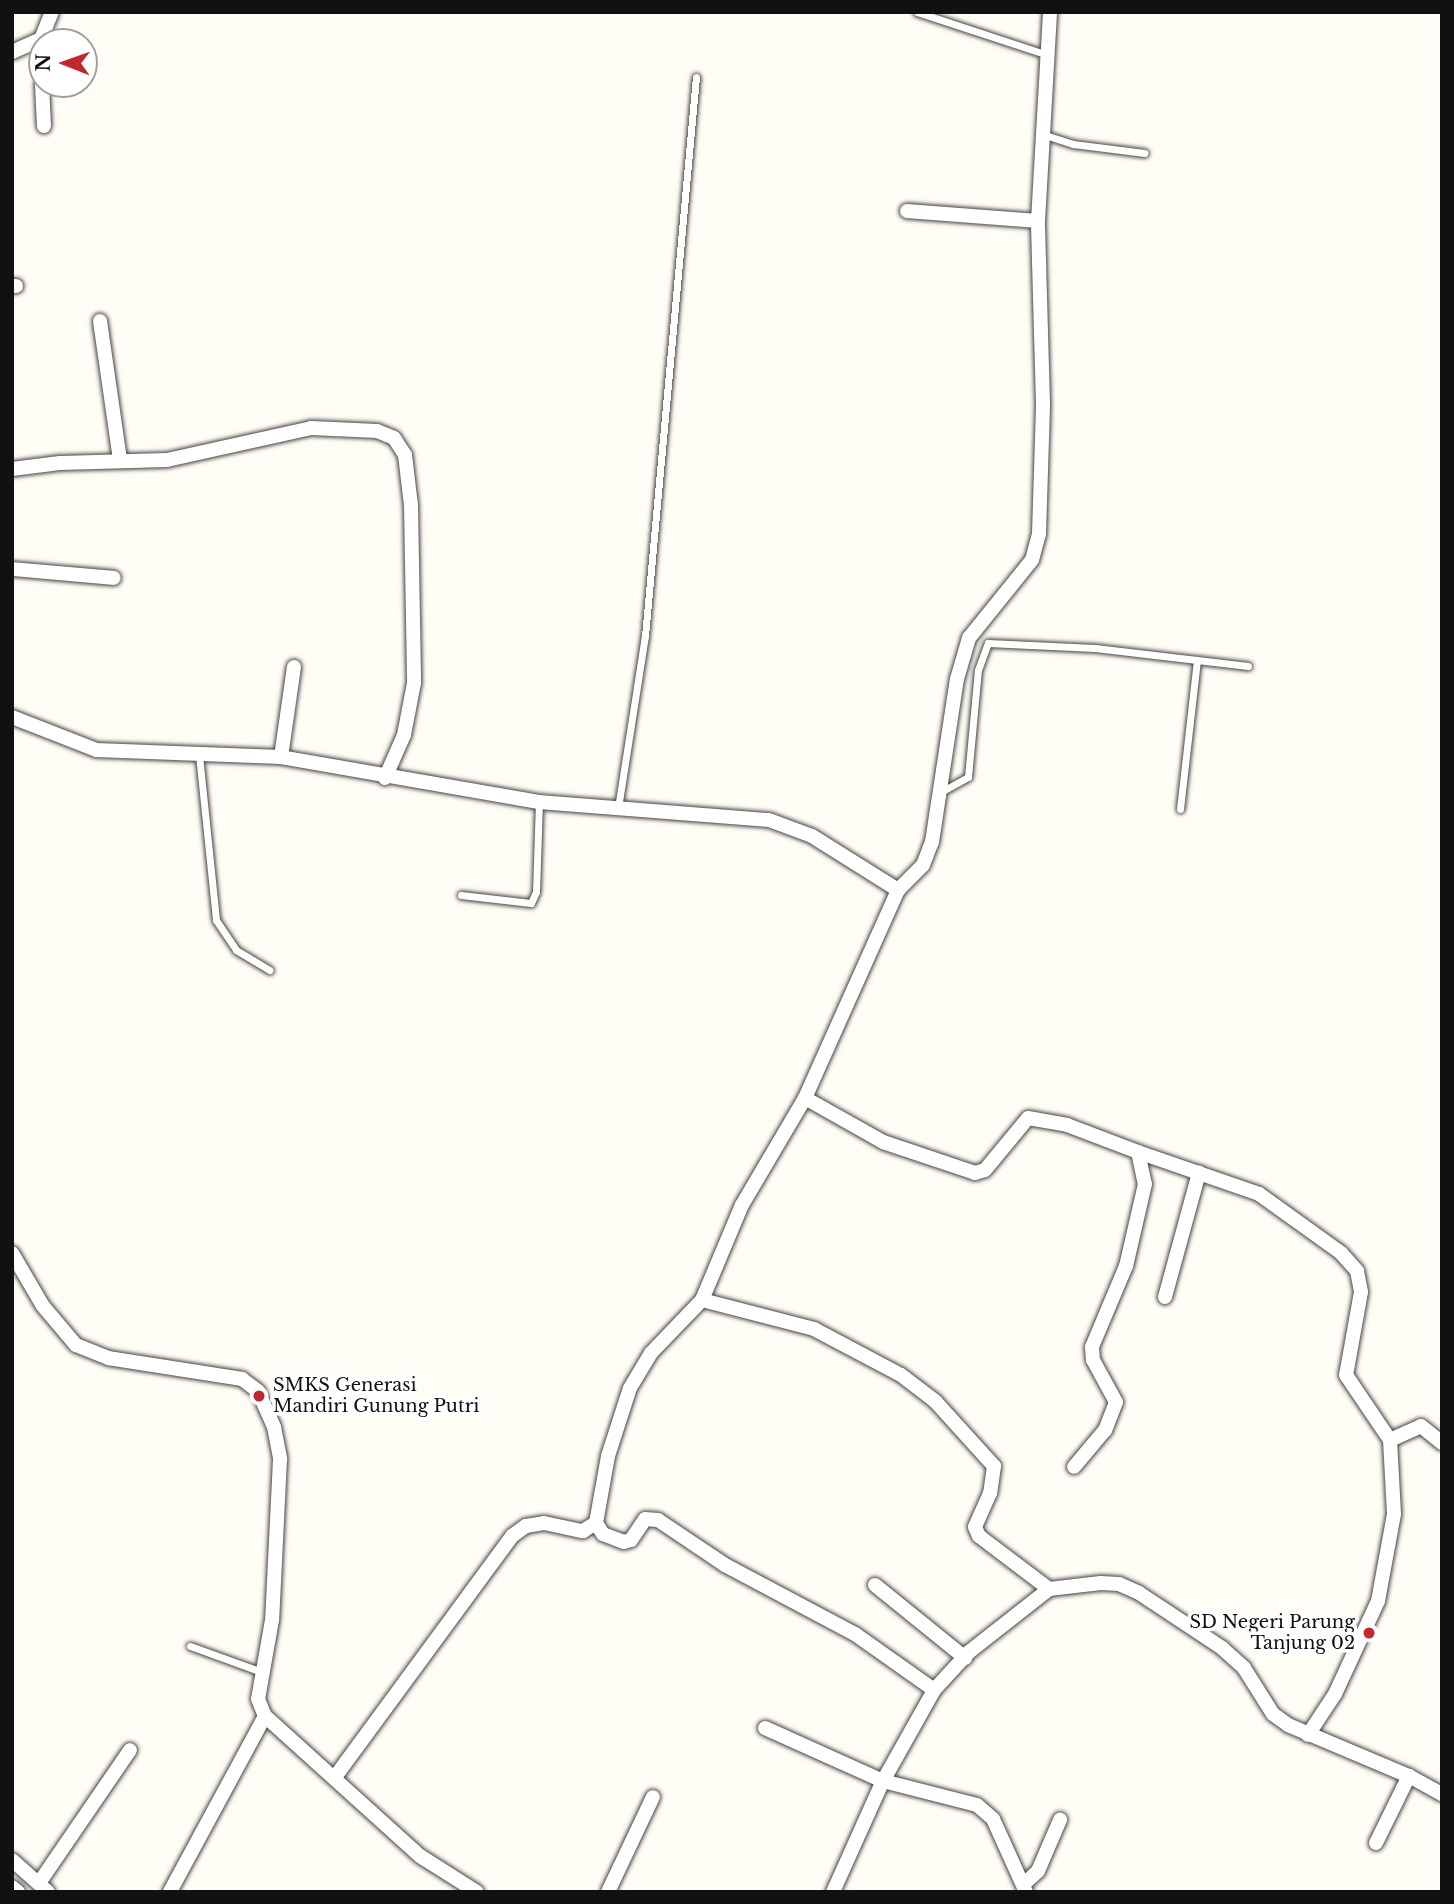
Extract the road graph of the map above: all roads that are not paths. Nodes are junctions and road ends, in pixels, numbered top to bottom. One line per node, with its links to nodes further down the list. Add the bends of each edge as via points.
1 (917, 12): 3 (lane)
2 (1050, 12): 3 (street)
3 (1045, 54): 7 (street)
4 (696, 77): 25 (lane, via 645,636)
5 (43, 98): 6 (street)
6 (44, 126)
7 (1042, 134): 8 (lane, via 1073,144); 10 (street)
8 (1144, 153)
9 (907, 211): 10 (street)
10 (1038, 221): 23 (street, via 1043,404 1039,534 1032,559 969,638 960,664)
11 (100, 321): 12 (street)
12 (120, 460): 13 (street); 22 (street, via 167,460 311,428 377,431 401,443 411,505 414,682 404,735)
13 (12, 470)
14 (12, 569): 15 (street)
15 (114, 578)
16 (1197, 660): 17 (lane); 23 (lane, via 1016,641 988,643 978,670 968,777); 26 (lane)
17 (1248, 666)
18 (294, 667): 21 (street)
19 (12, 718): 20 (street, via 96,750)
20 (199, 755): 21 (street); 29 (lane, via 216,920 236,950)
21 (281, 757): 22 (street)
22 (385, 778): 24 (street)
23 (939, 793): 27 (street, via 932,842 923,866)
24 (539, 802): 25 (street); 28 (lane, via 536,892 531,903)
25 (618, 809): 27 (street, via 769,820 812,836)
26 (1180, 809)
27 (898, 890): 30 (street)
28 (461, 895)
29 (269, 970)
30 (805, 1098): 31 (street, via 883,1142 975,1173 985,1170 1028,1118 1067,1125); 35 (street, via 742,1205)
31 (1138, 1152): 32 (street); 38 (street, via 1145,1184 1131,1243 1092,1347 1093,1360 1116,1402 1105,1430)
32 (1199, 1172): 34 (street); 36 (street, via 1259,1194 1341,1253 1357,1271 1361,1292 1346,1375)
33 (12, 1253): 44 (street, via 43,1306 76,1345 108,1358 242,1379 258,1391 267,1406 280,1459 272,1620)
34 (1165, 1297)
35 (702, 1300): 39 (street, via 651,1353 630,1388 608,1456); 41 (street, via 814,1329 901,1375 935,1401 994,1466 976,1532)
36 (1390, 1440): 37 (street, via 1421,1426); 48 (street, via 1394,1514 1387,1571 1361,1642)
37 (1442, 1443)
38 (1074, 1467)
39 (596, 1523): 45 (street, via 603,1534 624,1542 631,1541 645,1519 658,1520 725,1565 855,1634); 51 (street, via 583,1531 544,1523 526,1526 512,1536)
40 (875, 1585): 43 (street)
41 (1048, 1589): 43 (street); 48 (street, via 1101,1583 1119,1584 1139,1593 1222,1648 1244,1668 1273,1714)
42 (190, 1646): 44 (lane)
43 (965, 1658): 45 (street)
44 (262, 1672): 46 (street, via 258,1699)
45 (934, 1690): 52 (street)
46 (265, 1716): 51 (street); 62 (street)
47 (765, 1728): 52 (street)
48 (1308, 1735): 50 (street)
49 (130, 1750): 59 (street)
50 (1409, 1776): 53 (street); 56 (street)
51 (335, 1777): 63 (street, via 420,1856)
52 (883, 1781): 60 (street, via 977,1805 993,1819); 65 (street)
53 (1442, 1794)
54 (653, 1797): 64 (street)
55 (1060, 1820): 60 (street, via 1038,1871)
56 (1376, 1843)
57 (12, 1860): 59 (street)
58 (12, 1887): 61 (street)
59 (43, 1887)
60 (1025, 1888)
61 (18, 1892)
62 (170, 1892)
63 (477, 1892)
64 (608, 1892)
65 (833, 1892)

